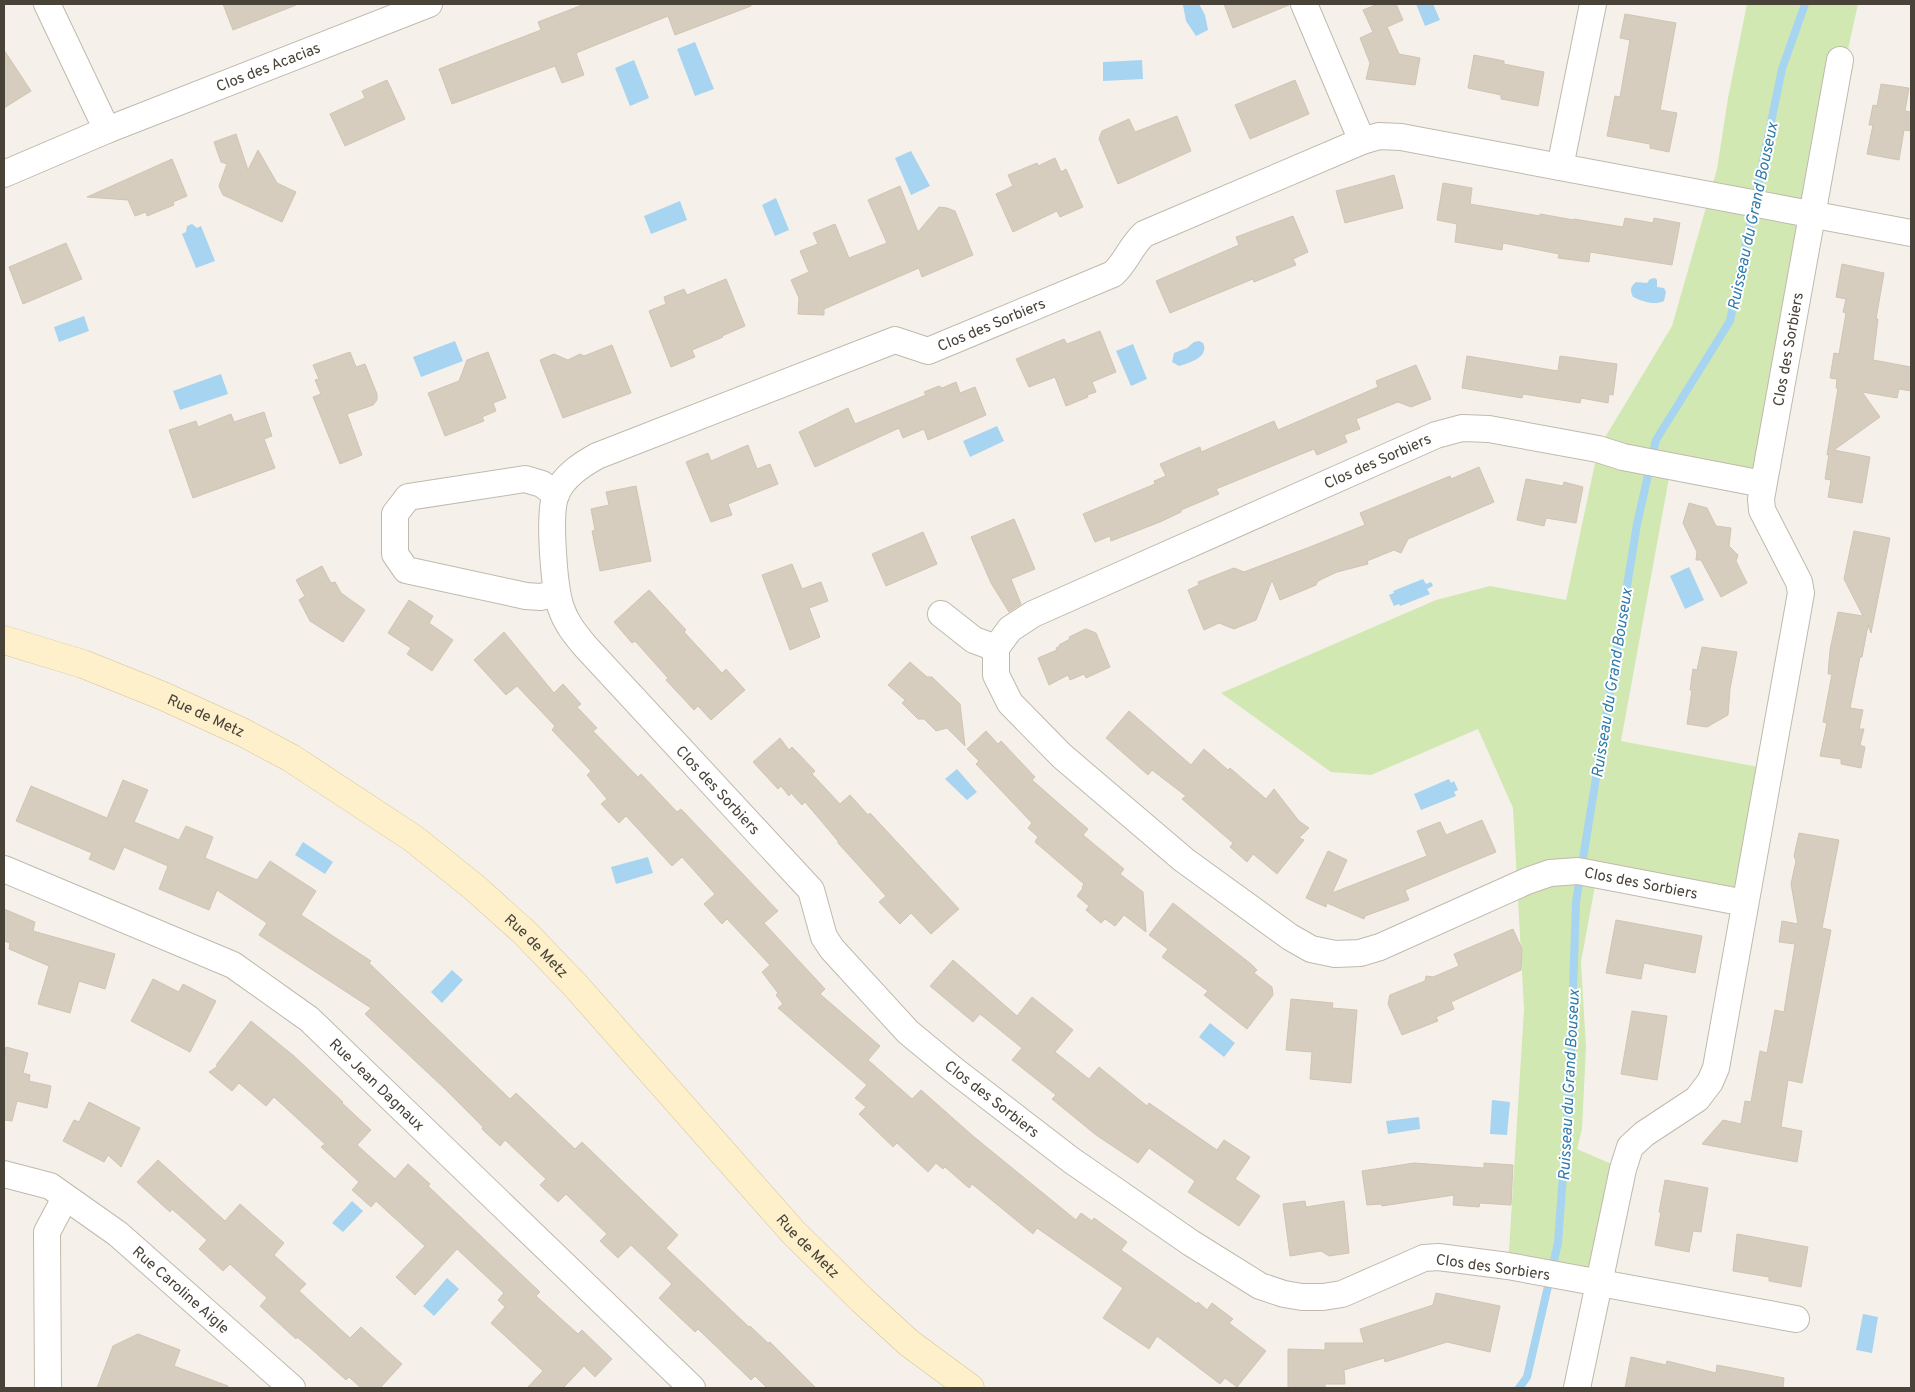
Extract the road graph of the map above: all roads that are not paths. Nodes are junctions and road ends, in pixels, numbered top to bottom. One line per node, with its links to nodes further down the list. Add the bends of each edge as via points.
1 (47, 4): 6 (street)
2 (429, 4): 6 (street, Clos des Acacias)
3 (1304, 4): 7 (street)
4 (1593, 4): 8 (street)
5 (1840, 60): 10 (street, Clos des Sorbiers)
6 (107, 130): 9 (street, Clos des Acacias)
7 (1362, 141): 8 (street, Clos des Sorbiers, via 1379,136 1401,137); 13 (street, Clos des Sorbiers, via 1144,234 1134,243 1123,266 1113,274 928,351 895,340 597,456 566,478)
8 (1560, 167): 10 (street, Clos des Sorbiers)
9 (4, 174)
10 (1812, 215): 11 (street, Clos des Sorbiers); 12 (street, Clos des Sorbiers)
11 (1911, 233)
12 (1763, 484): 17 (street, Clos des Sorbiers, via 1633,460 1598,449 1462,428 1436,435 1033,614 1010,629); 19 (street, Clos des Sorbiers, via 1762,510 1799,582 1801,593)
13 (556, 495): 14 (street, Clos des Sorbiers, via 552,513); 14 (street, via 542,484 525,479 408,497 395,514 395,554 406,570 526,596)
14 (556, 593): 22 (street, Clos des Sorbiers, via 566,621 585,646 811,890 824,936 832,949 908,1032 1087,1171 1191,1243 1260,1286 1284,1294 1316,1297 1342,1294 1424,1258 1438,1257)
15 (941, 614): 17 (street, via 974,640)
16 (4, 640): 27 (main road, Rue de Metz, via 83,664 242,732 291,758 414,839 476,888 525,933 792,1232 909,1343)
17 (996, 648): 19 (street, Clos des Sorbiers, via 996,675 1010,704 1062,756 1184,860 1311,949 1335,954 1360,953 1380,947 1550,873 1578,871)
18 (4, 869): 26 (street, Rue Jean Dagnaux, via 233,965 309,1019)
19 (1745, 903): 22 (street, Clos des Sorbiers, via 1716,1068 1697,1099 1630,1147)
20 (4, 1174): 21 (street, Rue Caroline Aigle, via 50,1186)
21 (65, 1198): 24 (street, via 47,1232); 25 (street, Rue Caroline Aigle, via 118,1234)
22 (1599, 1283): 23 (street, Clos des Sorbiers); 28 (street, Clos des Sorbiers)
23 (1796, 1319)
24 (48, 1388)
25 (292, 1388)
26 (692, 1388)
27 (970, 1388)
28 (1576, 1388)

